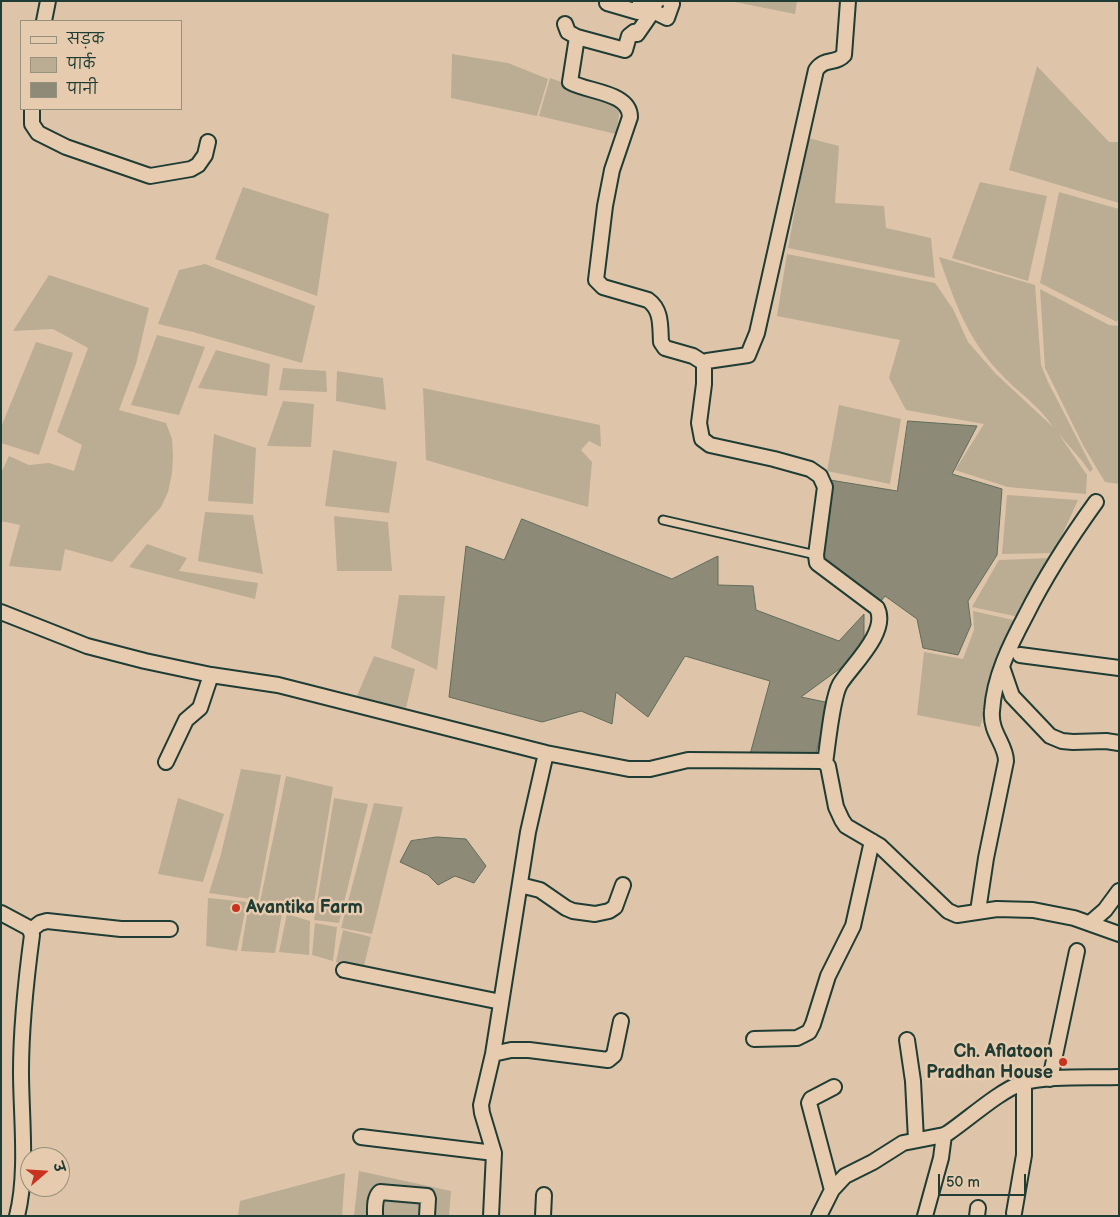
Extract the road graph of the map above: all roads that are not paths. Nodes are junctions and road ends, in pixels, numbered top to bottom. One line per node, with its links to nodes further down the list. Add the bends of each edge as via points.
1 (48, 1): 6 (street)
2 (657, 1): 5 (street, via 653,6 640,3 638,12)
3 (669, 1): 8 (street, via 672,4 667,18 653,11 637,34 634,32 629,36 625,50)
4 (848, 1): 11 (street, via 844,55 840,60 824,62 816,70 751,351 745,356)
5 (607, 3)
6 (44, 20)
7 (566, 24): 8 (street, via 568,32)
8 (577, 37): 11 (street, via 570,82 614,97 626,104 630,113 612,170 596,280 603,287 648,300 659,315 662,346)
9 (32, 110): 10 (street, via 32,124 38,133 66,147 150,176 198,165)
10 (208, 142)
11 (704, 363): 14 (street, via 699,423 702,439 710,445 810,469 823,480 825,487)
12 (1096, 502): 17 (street, via 1041,586 1006,652)
13 (663, 520): 14 (lane)
14 (816, 555): 23 (street, via 818,565 877,608 880,615 868,647 837,691)
15 (1, 612): 19 (street, via 87,646)
16 (1020, 655): 18 (street)
17 (1002, 666): 20 (street, via 1012,696 1050,736 1068,741); 28 (street, via 992,712 993,728 1005,751 1006,761)
18 (1119, 668)
19 (211, 675): 21 (street, via 296,689); 22 (street, via 200,708 186,720)
20 (1119, 743)
21 (546, 753): 23 (street, via 645,770 688,760); 25 (street)
22 (166, 762)
23 (825, 763): 24 (street, via 842,820 846,826)
24 (872, 841): 28 (street, via 948,911 958,915); 38 (street, via 853,926 828,976 809,1032 798,1038)
25 (520, 885): 26 (street, via 540,890 573,911 595,914 615,907); 36 (street)
26 (623, 885)
27 (1119, 891): 30 (street)
28 (978, 911): 30 (street, via 1033,910)
29 (1, 913): 32 (street)
30 (1090, 923): 33 (street)
31 (170, 929): 32 (street, via 121,929 47,921)
32 (31, 930): 52 (street, via 21,1069 23,1172)
33 (1119, 934)
34 (1077, 951): 42 (street)
35 (344, 970): 36 (street)
36 (501, 1002): 40 (street)
37 (621, 1021): 40 (street, via 614,1055 608,1060 529,1050)
38 (754, 1040)
39 (907, 1040): 47 (street)
40 (493, 1054): 48 (street, via 482,1113)
41 (1119, 1077): 42 (street)
42 (1050, 1079): 43 (street)
43 (1024, 1082): 45 (street); 51 (street, via 1024,1155)
44 (834, 1087): 49 (street, via 809,1103)
45 (944, 1135): 47 (street); 58 (street, via 941,1158)
46 (361, 1136): 48 (street)
47 (916, 1140): 49 (street, via 903,1142 845,1176)
48 (494, 1153): 55 (street)
49 (832, 1190): 57 (street)
50 (544, 1196): 56 (street)
51 (1014, 1213)
52 (17, 1216)
53 (375, 1216): 54 (street, via 380,1192 427,1196)
54 (427, 1216)
55 (491, 1216)
56 (543, 1216)
57 (819, 1216)
58 (924, 1216)

